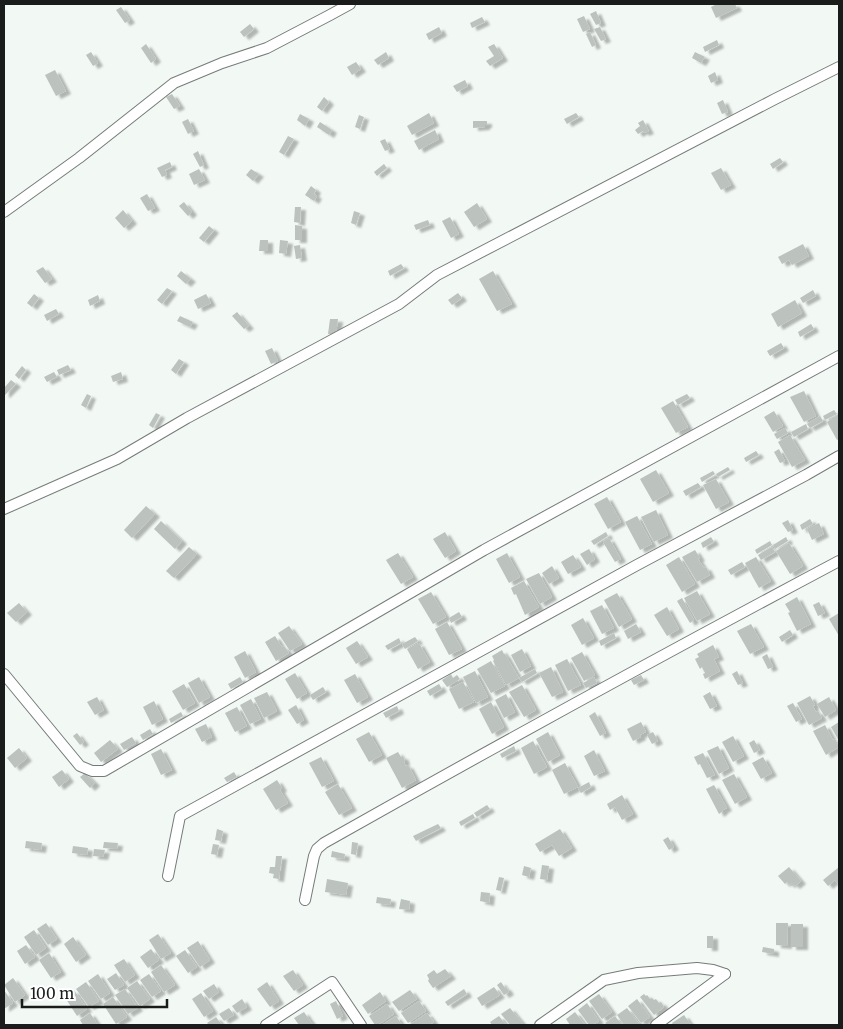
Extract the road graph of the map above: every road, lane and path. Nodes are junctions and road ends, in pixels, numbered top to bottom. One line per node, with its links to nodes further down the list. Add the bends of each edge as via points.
1 (350, 4): 3 (street, via 267,48 174,83)
2 (839, 67): 6 (street, via 437,275 399,304 117,459)
3 (4, 212)
4 (839, 356): 8 (street, via 484,550 104,771 80,766)
5 (839, 456): 9 (street, via 180,816)
6 (4, 509)
7 (839, 561): 10 (street, via 324,843 314,856)
8 (4, 674)
9 (168, 876)
10 (305, 900)
11 (266, 1025): 12 (street, via 332,982)
12 (361, 1025)
13 (540, 1025): 14 (street, via 604,980 638,973 697,968 725,974)
14 (656, 1025)

